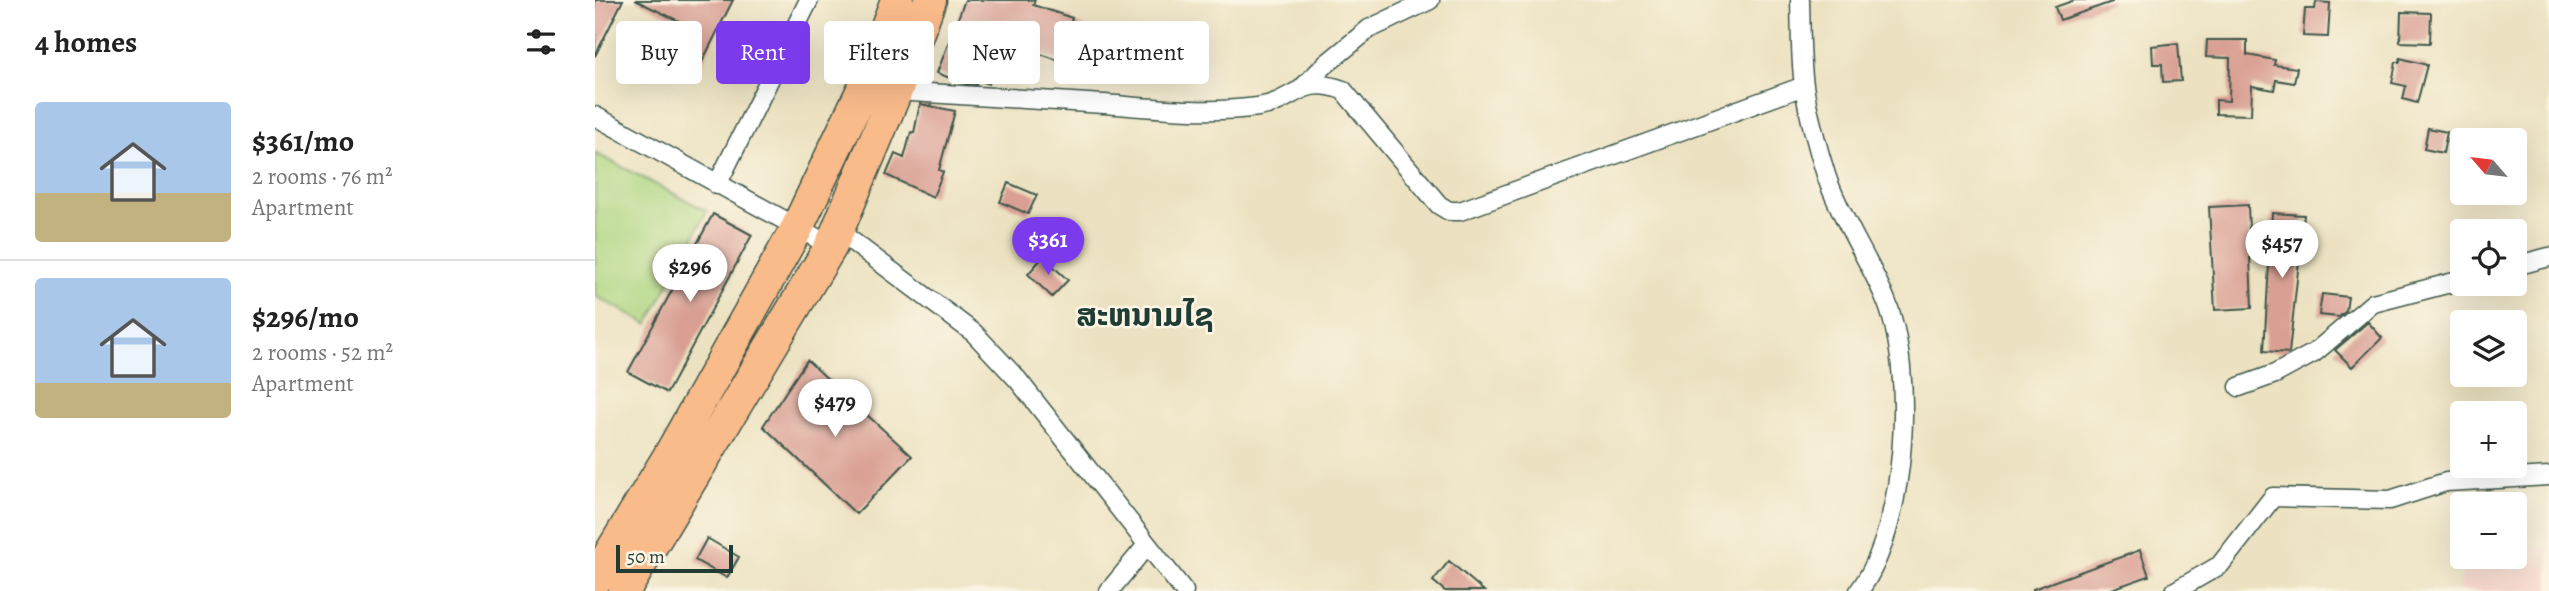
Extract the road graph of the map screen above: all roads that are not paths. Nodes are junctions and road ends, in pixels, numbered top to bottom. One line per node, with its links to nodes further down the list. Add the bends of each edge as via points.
1 (809, 0): 10 (street)
2 (897, 0): 11 (highway, via 865,85)
3 (930, 0): 8 (highway)
4 (1430, 0): 7 (street, via 1369,29)
5 (1800, 0): 6 (street)
6 (1804, 86): 7 (street, via 1460,211 1439,205 1343,90 1328,84); 23 (street, via 1828,179 1885,298 1901,361 1898,477 1875,565)
7 (1303, 87): 8 (street, via 1259,107 1196,110)
8 (897, 90): 12 (highway)
9 (595, 116): 10 (street)
10 (717, 185): 11 (street)
11 (797, 228): 12 (street); 19 (highway)
12 (834, 238): 18 (street, via 974,332 1018,380); 20 (highway)
13 (2549, 257): 14 (street)
14 (2527, 263)
15 (2450, 283): 16 (street, via 2373,303 2314,353)
16 (2239, 387)
17 (2549, 476): 24 (street, via 2446,482 2390,500 2273,497 2220,565)
18 (1147, 545): 21 (street); 22 (street)
19 (595, 579)
20 (624, 591)
21 (1109, 591)
22 (1184, 591)
23 (1859, 591)
24 (2175, 591)

